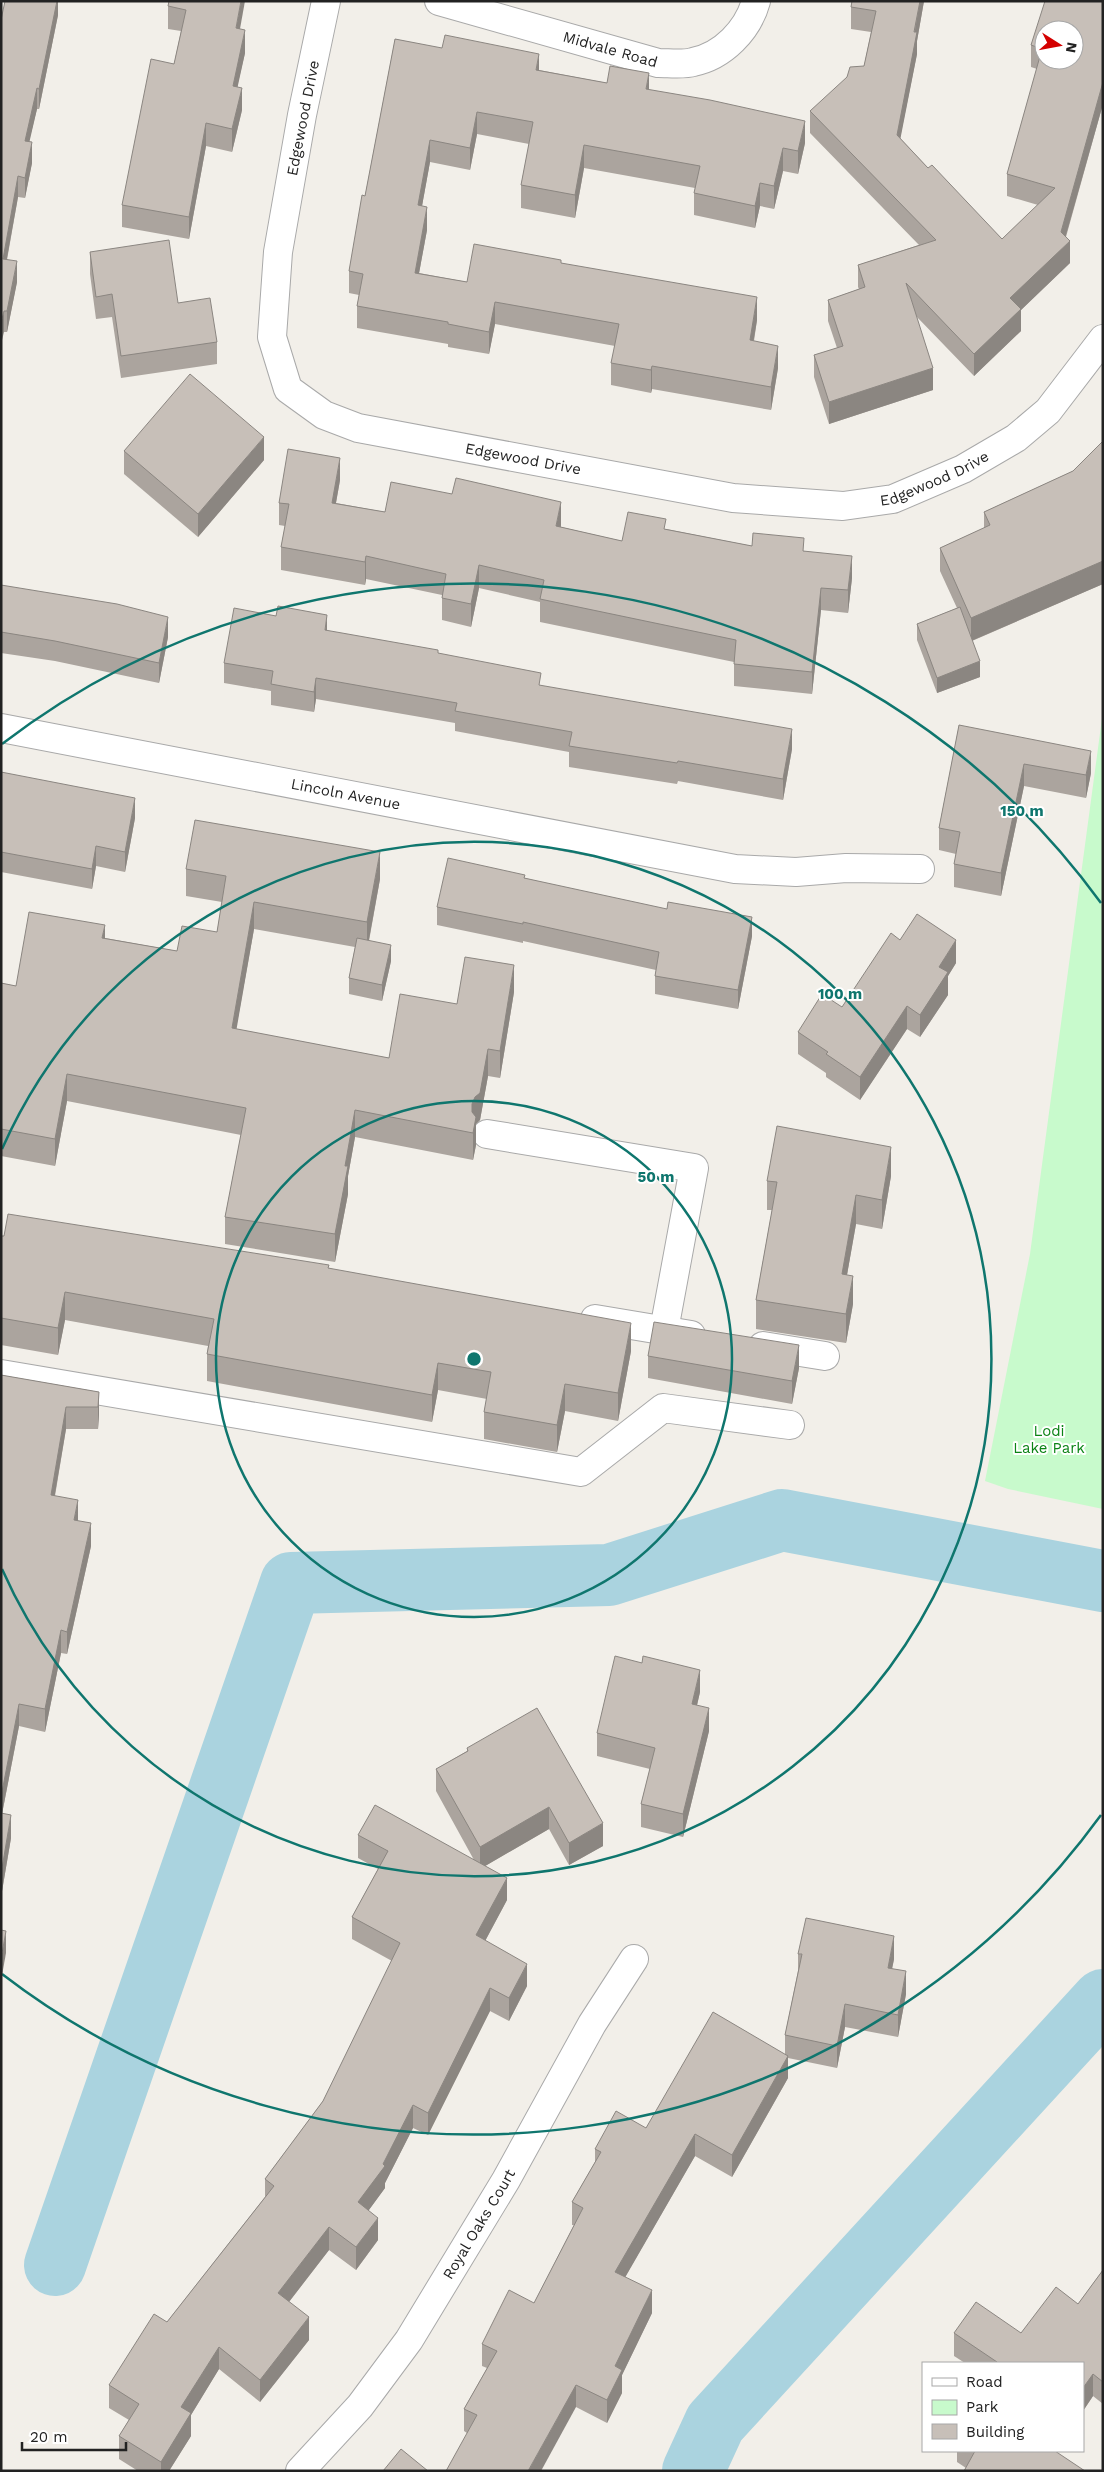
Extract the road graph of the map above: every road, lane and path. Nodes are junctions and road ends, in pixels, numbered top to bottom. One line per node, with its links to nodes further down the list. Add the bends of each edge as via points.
1 (326, 1): 4 (street, Edgewood Drive, via 278,252 272,337 288,389 324,415 358,428 733,498 843,506 893,499 963,469 1016,438 1048,411)
2 (438, 1): 3 (street, Midvale Road, via 658,63 694,62 723,49 742,31)
3 (756, 1)
4 (1103, 339)
5 (1, 728): 6 (street, Lincoln Avenue, via 735,869 796,872 846,868)
6 (920, 869)
7 (488, 1134): 9 (street, via 694,1168)
8 (566, 1315): 9 (street)
9 (664, 1330): 10 (street)
10 (712, 1338)
11 (740, 1342): 12 (street)
12 (825, 1356)
13 (1, 1374): 14 (street, via 581,1472 663,1408)
14 (790, 1425)
15 (634, 1959): 16 (street, Royal Oaks Court, via 592,2024 506,2180 409,2340 360,2406)
16 (300, 2471)

